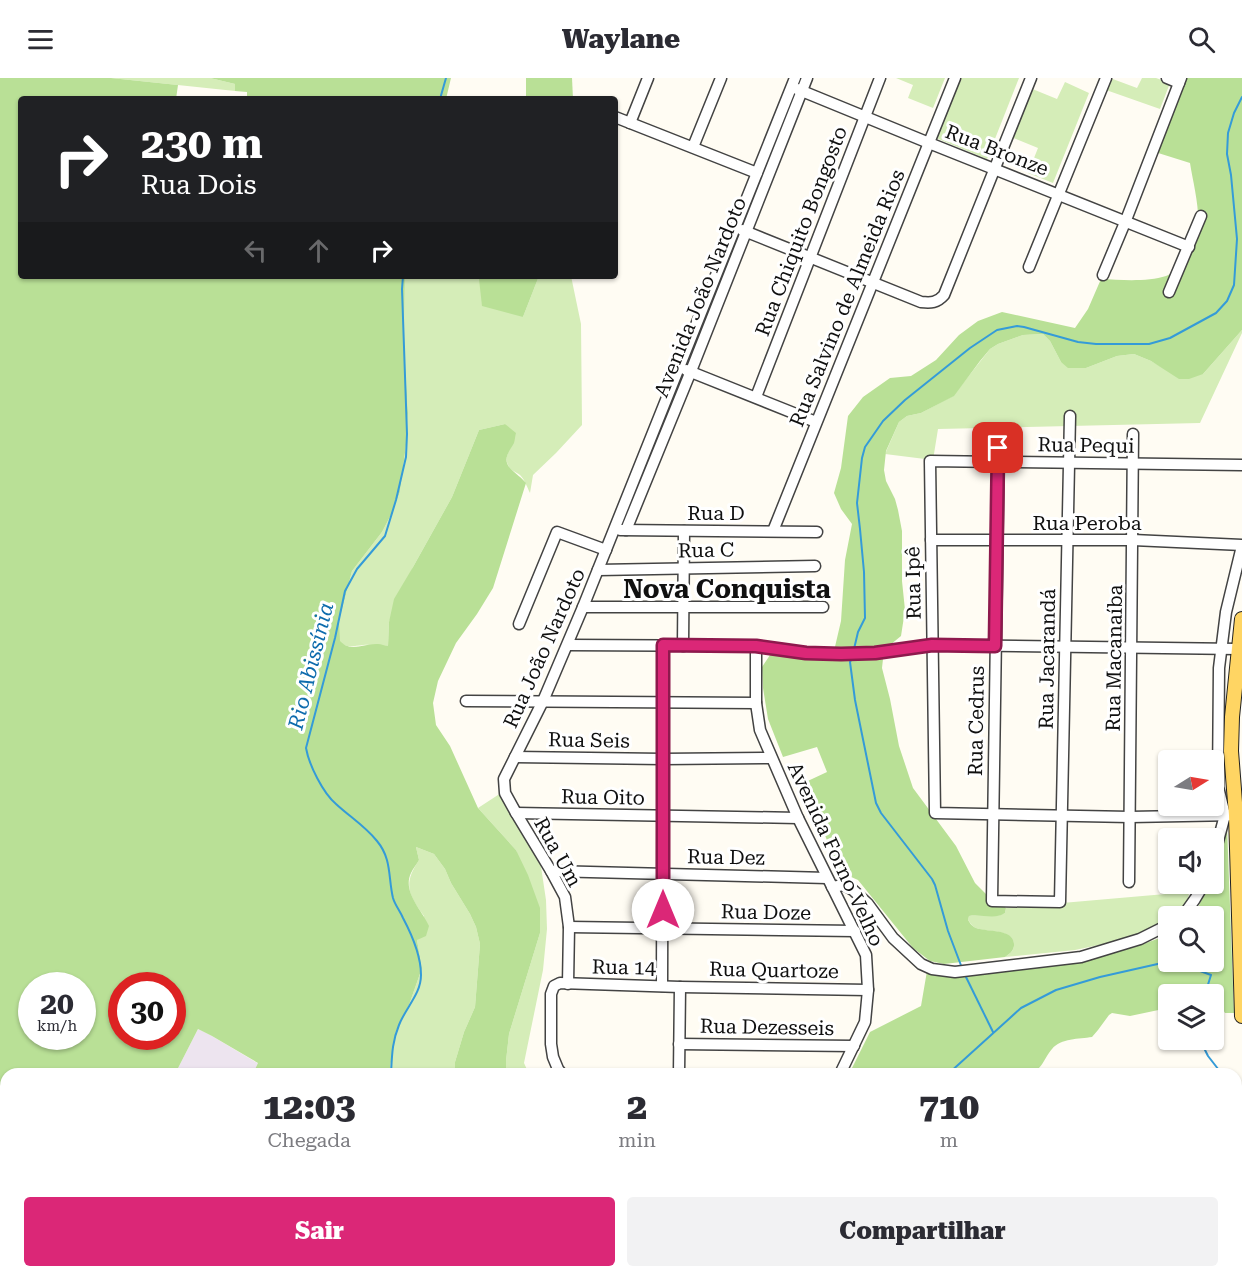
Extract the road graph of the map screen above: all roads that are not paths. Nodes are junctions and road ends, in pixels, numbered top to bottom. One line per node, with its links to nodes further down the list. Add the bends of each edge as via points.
1 (648, 78): 13 (street)
2 (721, 78): 15 (street)
3 (807, 78): 10 (street, Avenida João Nardoto)
4 (880, 78): 11 (street, Rua Chiquito Bongosto)
5 (955, 78): 14 (street, Rua Salvino de Almeida Rios)
6 (1031, 78): 16 (street)
7 (1107, 78): 18 (street)
8 (1167, 78): 9 (street)
9 (1180, 80): 20 (street)
10 (796, 85): 11 (street, Rua Bronze); 17 (street, Avenida João Nardoto); 21 (street, Avenida João Nardoto)
11 (865, 116): 14 (street, Rua Bronze); 23 (street, Rua Chiquito Bongosto)
12 (618, 118): 13 (street)
13 (630, 123): 15 (street)
14 (929, 143): 16 (street, Rua Bronze); 26 (street, Rua Salvino de Almeida Rios)
15 (693, 147): 17 (street)
16 (995, 168): 18 (street, Rua Bronze); 26 (street, via 940,300 921,302)
17 (757, 173): 21 (street, Avenida João Nardoto)
18 (1059, 194): 20 (street, Rua Bronze); 24 (street)
19 (1201, 216): 22 (street)
20 (1126, 220): 22 (street, Rua Bronze); 25 (street)
21 (741, 229): 23 (street); 28 (street, Avenida João Nardoto)
22 (1189, 247): 27 (street)
23 (809, 257): 26 (street); 29 (street, Rua Chiquito Bongosto)
24 (1029, 267)
25 (1103, 275)
26 (874, 282): 31 (street, Rua Salvino de Almeida Rios)
27 (1169, 292)
28 (685, 370): 29 (street); 39 (street, Avenida João Nardoto)
29 (756, 398): 31 (street)
30 (1070, 416): 36 (street, Rua Jacarandá)
31 (816, 422): 41 (street, Rua Salvino de Almeida Rios)
32 (999, 434): 35 (street, Rua Cedrus)
33 (1133, 434): 37 (street, Rua Macanaíba)
34 (930, 461): 35 (street, Rua Pequi); 43 (street, Rua Ipê)
35 (998, 462): 36 (street, Rua Pequi); 44 (street, Rua Cedrus)
36 (1069, 463): 37 (street, Rua Pequi); 45 (street, Rua Jacarandá)
37 (1134, 464): 38 (street, Rua Pequi); 46 (street, Rua Macanaíba)
38 (1242, 465)
39 (620, 530): 40 (street, Rua D); 48 (street, Rua João Nardoto)
40 (684, 531): 41 (street, Rua D); 50 (street)
41 (773, 531): 42 (street, Rua D)
42 (817, 532)
43 (931, 540): 44 (street, Rua Peroba); 59 (street, Rua Ipê)
44 (997, 540): 45 (street, Rua Peroba); 62 (street, Rua Cedrus)
45 (1067, 540): 46 (street, Rua Peroba); 63 (street, Rua Jacarandá)
46 (1133, 540): 47 (street, Rua Peroba); 64 (street, Rua Macanaíba)
47 (1242, 546): 65 (street)
48 (606, 550): 51 (street, Rua João Nardoto); 56 (street, via 556,532)
49 (815, 566): 50 (street, Rua C)
50 (684, 569): 51 (street, Rua C); 53 (street)
51 (598, 570): 52 (street, Rua João Nardoto)
52 (583, 607): 53 (street); 57 (street, Rua João Nardoto)
53 (684, 607): 54 (street); 60 (street)
54 (823, 608)
55 (1242, 619): 66 (main road)
56 (519, 624)
57 (568, 645): 58 (street); 67 (street, Rua João Nardoto)
58 (663, 645): 60 (street); 69 (street)
59 (932, 645): 61 (street, via 841,654); 62 (street); 77 (street, Rua Ipê, via 935,813)
60 (683, 646): 61 (street)
61 (756, 646): 70 (street, Avenida Forno Velho)
62 (995, 646): 63 (street); 77 (street, Rua Cedrus)
63 (1065, 647): 64 (street); 80 (street, Rua Jacarandá)
64 (1132, 648): 65 (street); 81 (street, Rua Macanaíba)
65 (1221, 649): 66 (street); 78 (street, via 1218,787)
66 (1238, 649): 71 (main road, via 1232,717)
67 (543, 700): 68 (street); 69 (street); 72 (street, Rua João Nardoto)
68 (466, 701)
69 (663, 703): 70 (street); 74 (street)
70 (756, 703): 73 (street, Avenida Forno Velho, via 760,730)
71 (1237, 747): 78 (main road)
72 (514, 757): 74 (street, Rua Seis); 75 (street, Rua João Nardoto)
73 (771, 758): 74 (street, Rua Seis); 82 (street, Avenida Forno Velho)
74 (663, 759): 79 (street)
75 (504, 779): 76 (street, Rua Um, via 505,793)
76 (516, 813): 79 (street, Rua Oito); 84 (street, Rua Um)
77 (993, 814): 80 (street); 88 (street, Rua Cedrus, via 992,901)
78 (1230, 815): 81 (street); 83 (street); 97 (main road)
79 (663, 816): 82 (street, Rua Oito); 85 (street)
80 (1062, 816): 81 (street); 88 (street, Rua Jacarandá)
81 (1130, 817): 87 (street, Rua Macanaíba)
82 (798, 818): 86 (street, Avenida Forno Velho)
83 (1224, 830)
84 (551, 871): 85 (street, Rua Dez); 89 (street, Rua Um, via 565,897)
85 (663, 874): 86 (street, Rua Dez); 90 (street)
86 (830, 882): 91 (street, Rua Dez, via 853,890 893,938 921,964 933,969 955,972 1082,957); 92 (street, Avenida Forno Velho)
87 (1129, 882)
88 (1060, 902)
89 (569, 927): 90 (street, Rua Doze); 93 (street, Rua Um)
90 (663, 928): 92 (street, Rua Doze); 94 (street)
91 (1158, 930)
92 (855, 931): 96 (street, Avenida Forno Velho, via 866,955)
93 (568, 984): 94 (street, Rua 14); 100 (street, via 554,986 551,994 550,1044)
94 (662, 986): 95 (street, Rua 14)
95 (680, 987): 96 (street, Rua Quartoze); 98 (street)
96 (868, 990): 99 (street, Avenida Forno Velho, via 865,1022)
97 (1242, 1016)
98 (679, 1044): 99 (street, Rua Dezesseis); 101 (street)
99 (854, 1046): 102 (street, Avenida Forno Velho)
100 (558, 1068)
101 (679, 1068)
102 (843, 1068)

